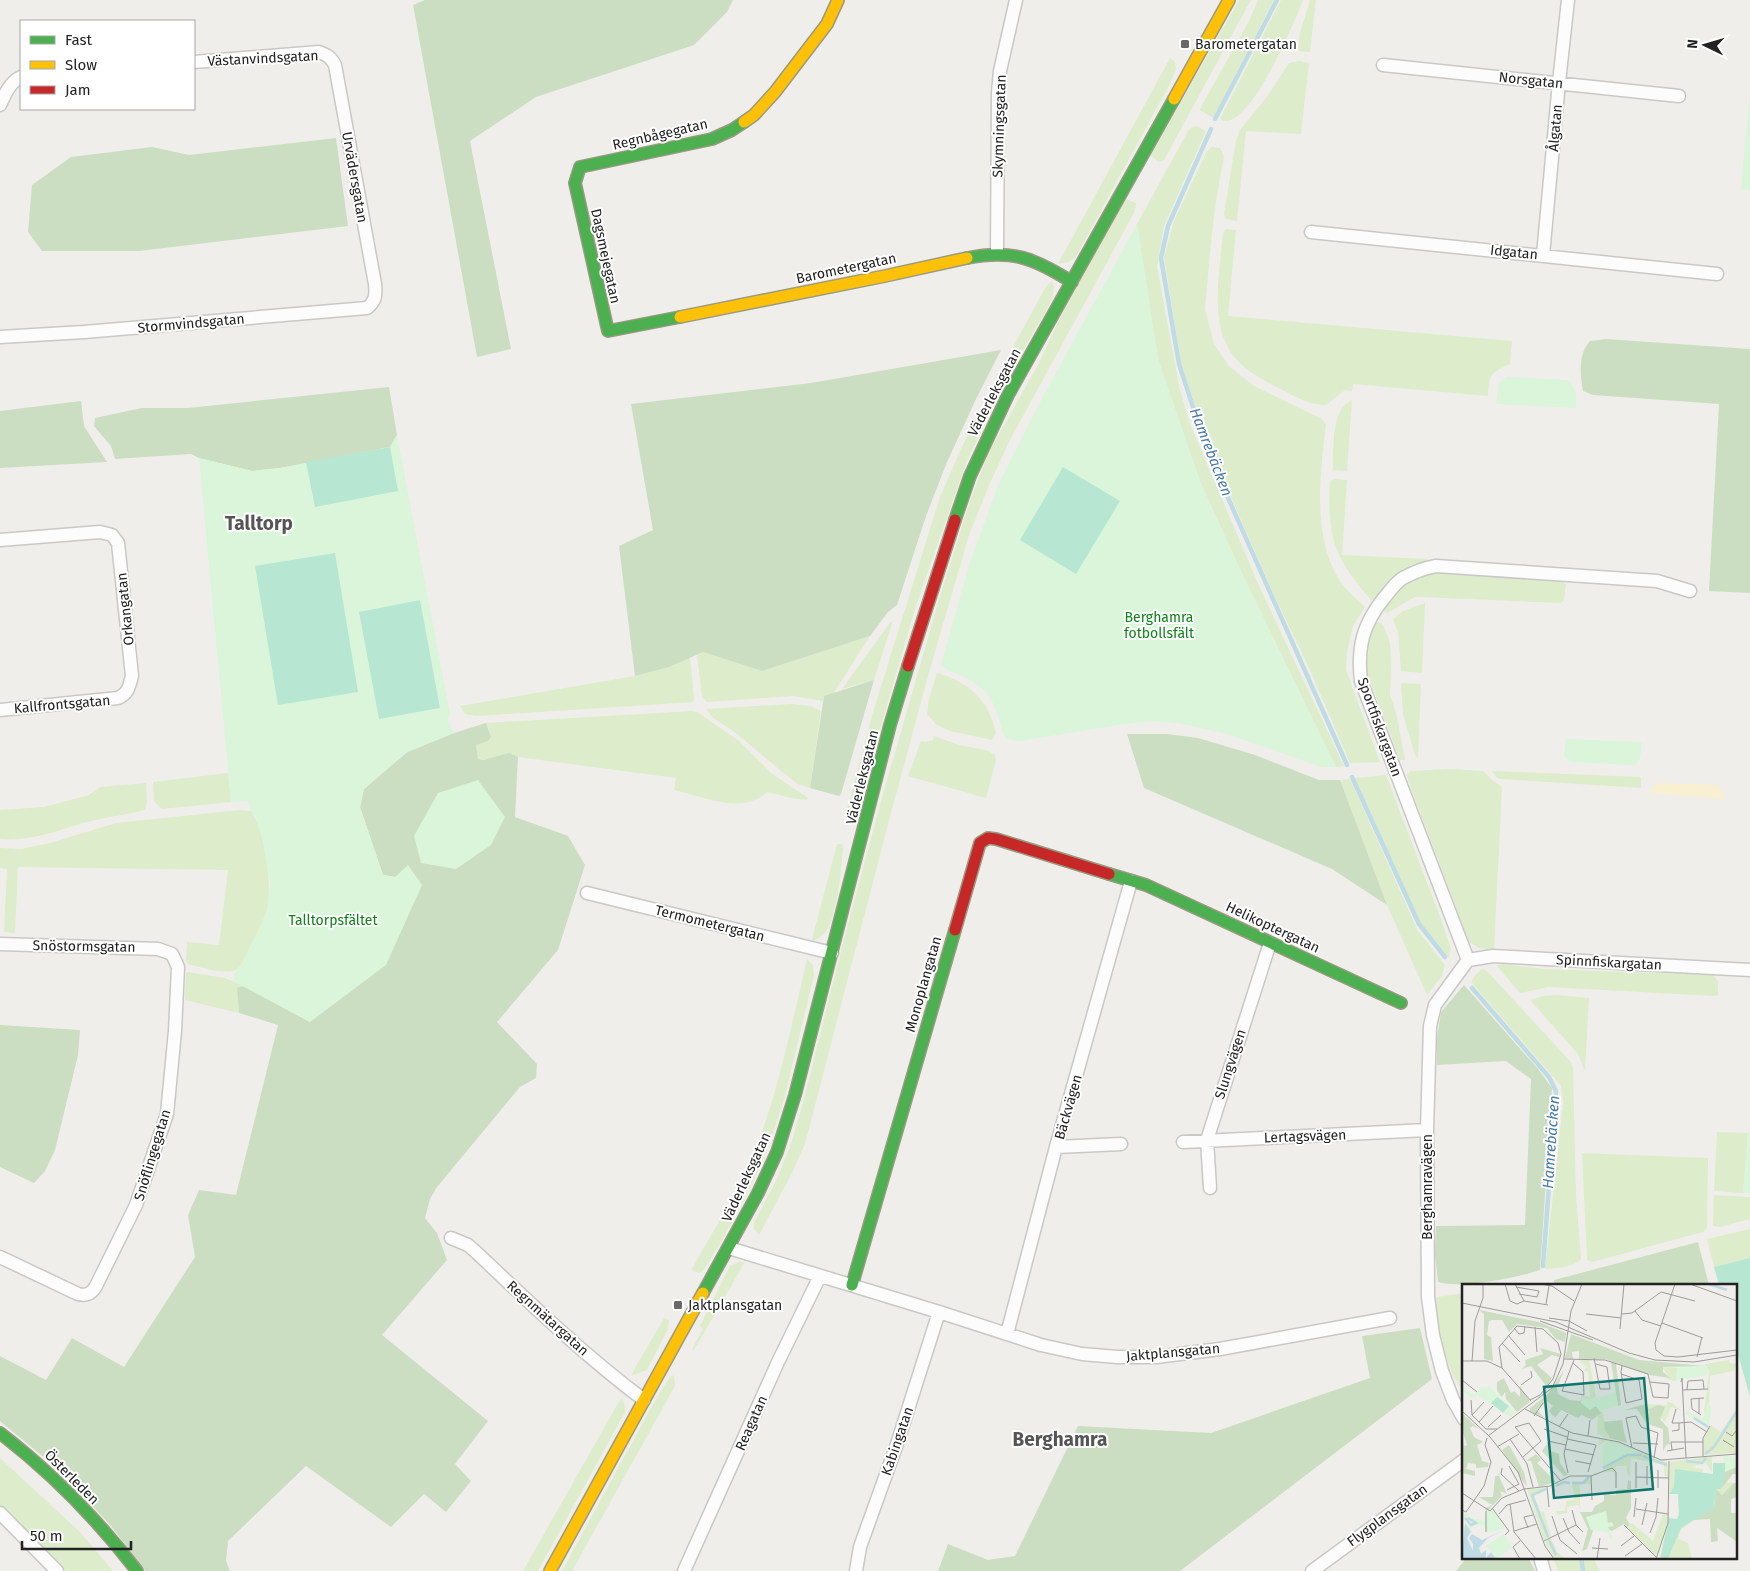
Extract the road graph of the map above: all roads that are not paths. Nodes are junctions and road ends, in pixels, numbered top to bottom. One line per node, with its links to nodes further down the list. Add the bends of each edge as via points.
1 (838, 0): 12 (street, Regnbågegatan, via 827,24 776,92 740,125 712,139 580,167)
2 (1016, 0): 14 (street, Skymningsgatan, via 998,93)
3 (1229, 0): 17 (street, Väderleksgatan)
4 (1568, 0): 9 (street, Ålgatan)
5 (332, 58): 6 (street, Västanvindsgatan, via 319,52); 18 (street, Urvädersgatan)
6 (195, 62)
7 (1383, 65): 9 (street, Norsgatan)
8 (20, 78): 11 (street, via 15,80)
9 (1559, 82): 10 (street, Norsgatan); 15 (street, Ålgatan)
10 (1679, 96)
11 (0, 105)
12 (576, 174): 19 (street, Dagsmejegatan, via 575,183 608,331)
13 (1311, 232): 15 (street, Idgatan)
14 (997, 253): 17 (street, Barometergatan, via 1024,257); 19 (street, Barometergatan)
15 (1543, 255): 16 (street, Idgatan)
16 (1717, 274)
17 (1072, 282): 30 (street, Väderleksgatan, via 1008,395 970,476 890,725)
18 (376, 296): 20 (street, Stormvindsgatan, via 367,308)
19 (621, 329)
20 (0, 337)
21 (0, 540): 23 (street, Orkangatan, via 100,532 112,535 118,543 132,676)
22 (1690, 591): 31 (street, Sportfiskargatan, via 1657,581 1436,566 1402,579 1371,615 1360,650 1361,681)
23 (124, 696): 24 (street, Kallfrontsgatan)
24 (0, 710)
25 (1131, 882): 27 (street, Helikoptergatan, via 1146,885); 38 (street, Bäckvägen); 44 (street, Monoplangatan, via 996,839 988,838 980,843)
26 (587, 893): 30 (street, Termometergatan)
27 (1270, 943): 33 (street, Helikoptergatan); 35 (street, Slungvägen)
28 (0, 944): 29 (street, Snöstormsgatan)
29 (167, 951): 42 (street, Snöflingegatan, via 178,967 167,1114 136,1205 92,1292 85,1296 78,1294)
30 (832, 953): 41 (street, Väderleksgatan, via 796,1095 777,1152)
31 (1468, 960): 32 (street, Spinnfiskargatan, via 1494,956); 34 (street, Berghamravägen, via 1435,1005 1430,1026)
32 (1750, 970)
33 (1401, 1002)
34 (1427, 1130): 35 (street, Lertagsvägen); 49 (street, Berghamravägen, via 1428,1297 1442,1371)
35 (1207, 1140): 36 (street, Lertagsvägen); 39 (street, Slungvägen)
36 (1183, 1142)
37 (1121, 1144): 38 (street)
38 (1056, 1147): 47 (street, Bäckvägen)
39 (1210, 1188)
40 (452, 1238): 48 (street, Regnmätargatan, via 478,1253 554,1324)
41 (729, 1248): 43 (street, Jaktplansgatan); 48 (street, Väderleksgatan)
42 (0, 1257)
43 (820, 1276): 44 (street, Jaktplansgatan); 57 (street, Reagatan)
44 (852, 1285): 45 (street, Jaktplansgatan)
45 (940, 1312): 47 (street, Jaktplansgatan); 58 (street, Kabingatan, via 860,1547)
46 (1390, 1318): 47 (street, Jaktplansgatan, via 1220,1349 1156,1357 1082,1354)
47 (1007, 1334)
48 (644, 1400): 56 (street, Väderleksgatan)
49 (1462, 1416)
50 (0, 1433): 55 (street, Österleden, via 24,1450 88,1513)
51 (1462, 1461): 59 (street, Flygplansgatan)
52 (0, 1513): 54 (street)
53 (1540, 1558): 60 (street)
54 (57, 1571)
55 (137, 1571)
56 (550, 1571)
57 (684, 1571)
58 (856, 1571)
59 (1312, 1571)
60 (1544, 1571)

